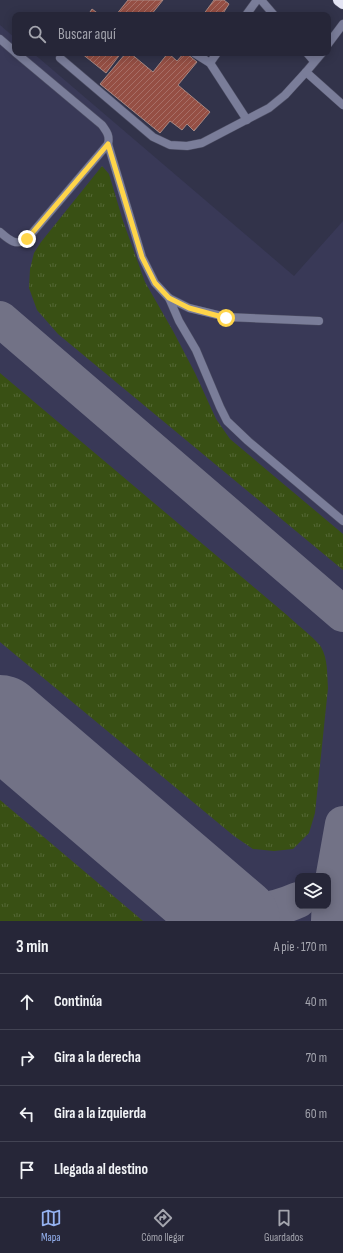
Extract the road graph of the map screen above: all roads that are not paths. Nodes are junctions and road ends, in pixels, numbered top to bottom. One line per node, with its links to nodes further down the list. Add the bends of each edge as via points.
1 (257, 0): 5 (lane)
2 (261, 0): 6 (lane)
3 (340, 0): 4 (highway)
4 (343, 3)
5 (248, 12)
6 (271, 12)
7 (343, 24): 9 (lane)
8 (0, 39): 10 (lane)
9 (331, 40)
10 (12, 49)
11 (21, 56): 22 (lane, via 102,125 108,132)
12 (199, 56): 18 (lane)
13 (215, 56): 18 (lane)
14 (310, 56): 17 (lane)
15 (319, 56): 17 (lane)
16 (60, 58): 21 (lane, via 153,137 170,145 187,146 202,143)
17 (314, 61): 19 (lane)
18 (210, 63): 21 (lane)
19 (306, 72): 20 (lane); 21 (lane, via 285,95 269,108)
20 (343, 105)
21 (247, 120)
22 (108, 144): 23 (lane, via 23,242 15,243 8,240); 24 (lane, via 142,257 155,283)
23 (0, 232)
24 (169, 298): 25 (lane, via 189,308 226,318); 26 (lane, via 196,350 227,421)
25 (319, 321)
26 (343, 521)

